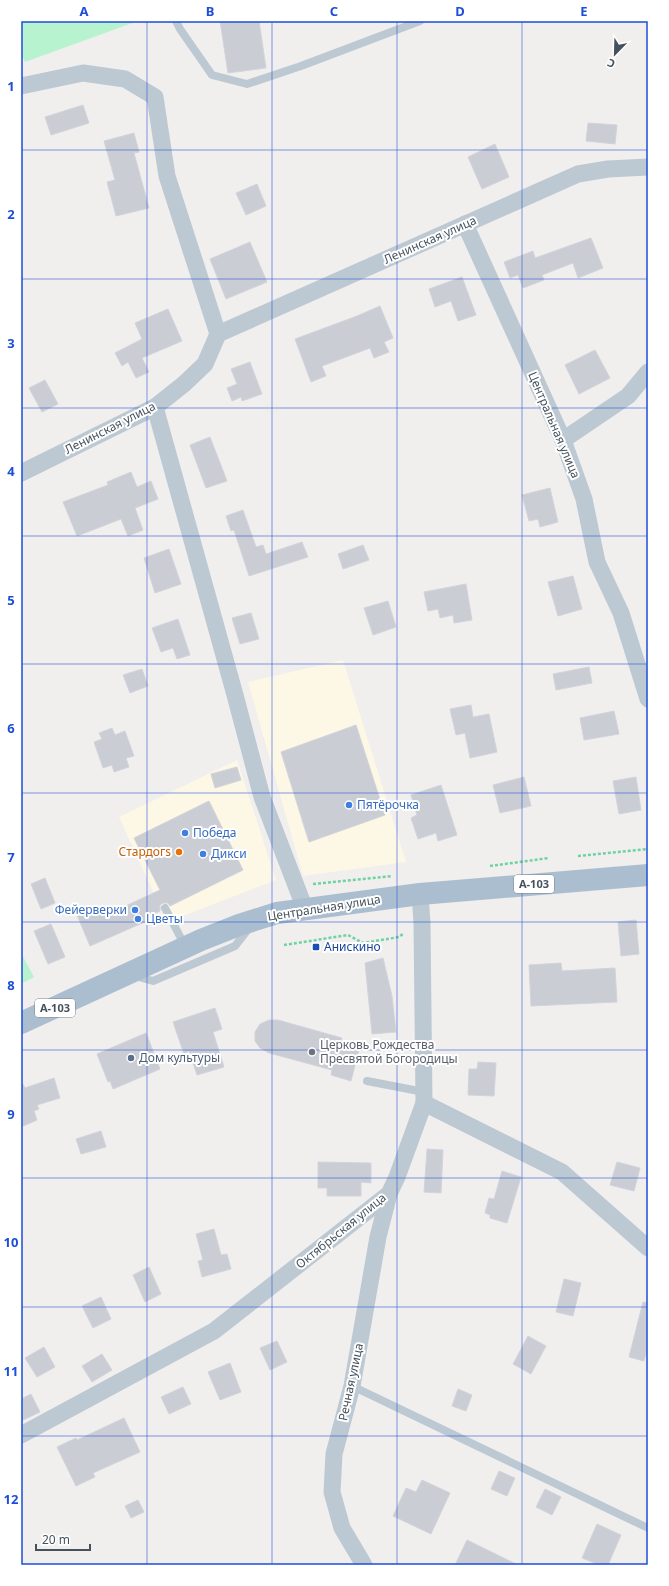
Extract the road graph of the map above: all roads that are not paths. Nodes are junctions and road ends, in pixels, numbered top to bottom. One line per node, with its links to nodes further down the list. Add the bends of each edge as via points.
1 (176, 21): 2 (lane, via 212,75 247,84)
2 (420, 21)
3 (21, 86): 6 (street, via 83,73 125,79 155,97 167,176)
4 (648, 167): 5 (street, Ленинская улица, via 578,174)
5 (466, 224): 6 (street, Ленинская улица); 9 (street, Центральная улица)
6 (218, 334): 8 (street, Ленинская улица, via 205,364)
7 (648, 372): 9 (street, via 628,396)
8 (155, 407): 10 (street, Ленинская улица); 15 (street, via 262,797)
9 (563, 440): 11 (street, Центральная улица, via 584,499 597,562 621,613)
10 (21, 474)
11 (648, 699)
12 (648, 875): 13 (main road, Центральная улица / А-103)
13 (420, 894): 15 (main road, Центральная улица / А-103); 21 (street)
14 (166, 908): 17 (lane)
15 (305, 909): 16 (main road, Центральная улица / А-103, via 277,913)
16 (255, 920): 17 (main road, Центральная улица / А-103); 18 (lane, via 235,946 153,981)
17 (185, 947): 18 (main road, Центральная улица / А-103)
18 (128, 974): 19 (main road, Центральная улица / А-103)
19 (21, 1023)
20 (367, 1082): 21 (lane)
21 (424, 1097): 22 (street, Октябрьская улица); 23 (street, via 562,1172)
22 (389, 1194): 24 (street, Речная улица, via 378,1237); 25 (street, Октябрьская улица, via 214,1331)
23 (648, 1248)
24 (352, 1386): 26 (lane); 27 (street, Речная улица, via 334,1454 332,1492 342,1528)
25 (21, 1435)
26 (648, 1528)
27 (364, 1565)

